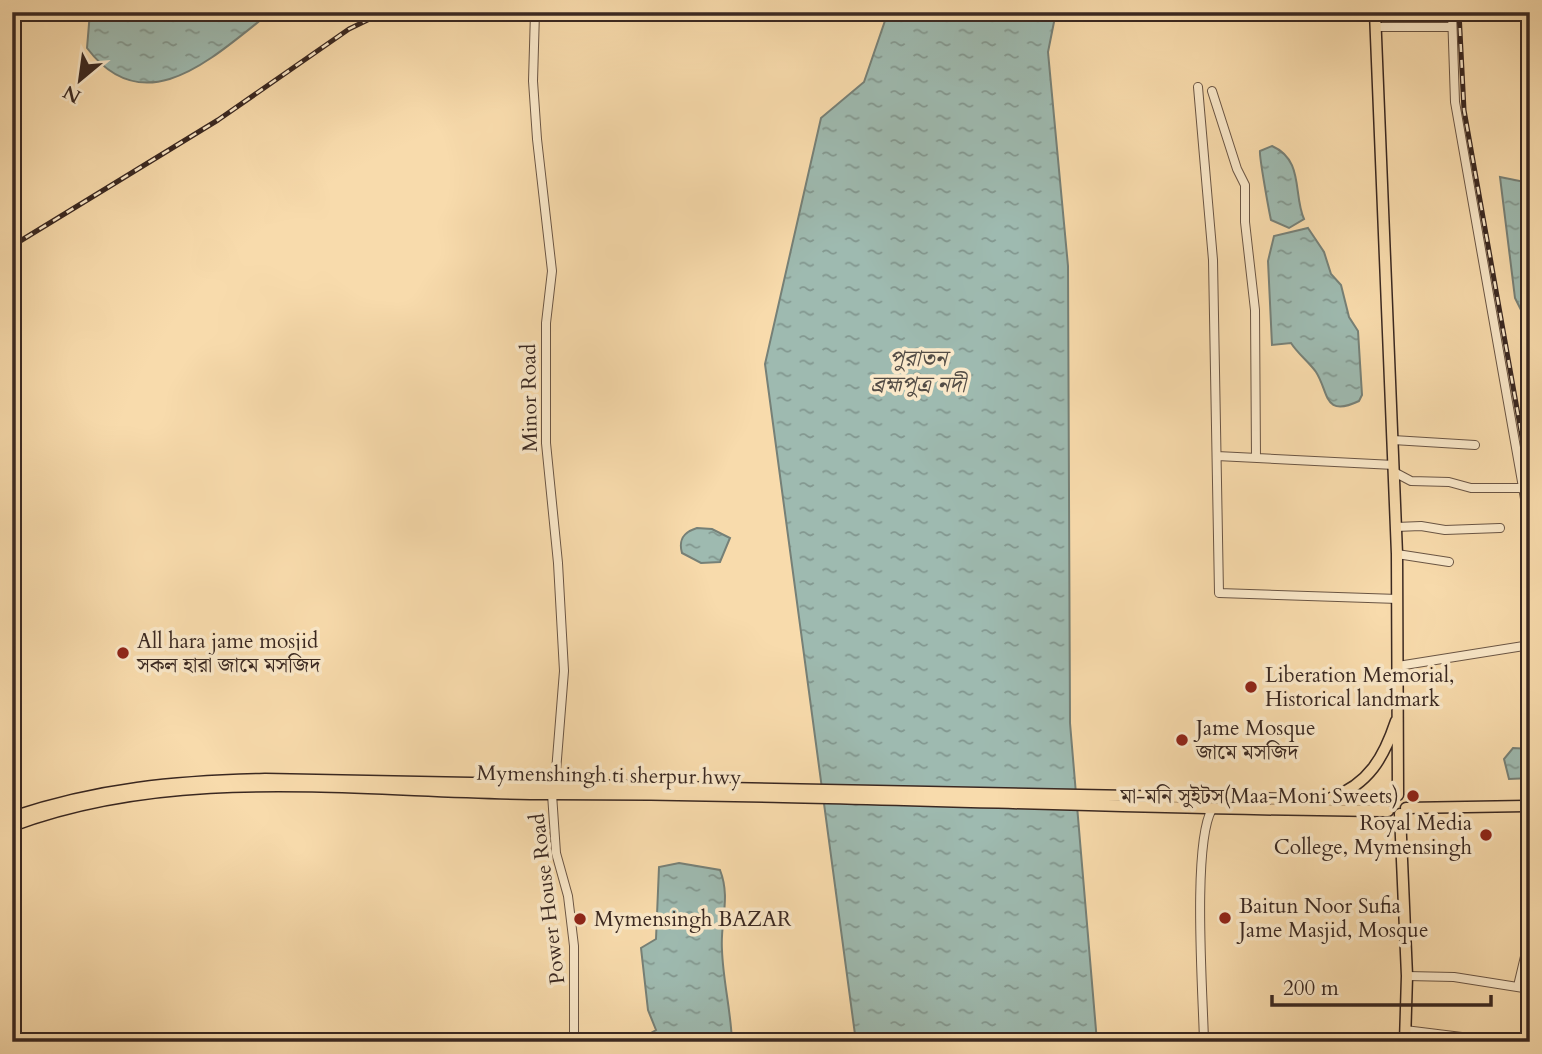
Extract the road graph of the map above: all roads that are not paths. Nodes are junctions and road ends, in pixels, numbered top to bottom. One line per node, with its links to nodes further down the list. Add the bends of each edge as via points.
1 (535, 12): 23 (street, Minor Road, via 533,81 552,271 546,323 546,443 564,671)
2 (1375, 12): 4 (main road)
3 (1452, 12): 5 (street)
4 (1376, 27): 5 (street); 8 (main road)
5 (1452, 27): 13 (street, via 1455,102)
6 (1198, 87): 10 (street, via 1213,260)
7 (1212, 91): 11 (street, via 1245,185 1255,310)
8 (1393, 440): 9 (street); 12 (main road)
9 (1475, 445)
10 (1217, 456): 11 (street); 19 (street, via 1219,593)
11 (1256, 458): 12 (street)
12 (1394, 469): 13 (street, via 1411,481); 14 (main road)
13 (1523, 488): 15 (street)
14 (1396, 527): 16 (street); 17 (main road)
15 (1530, 527)
16 (1500, 528)
17 (1397, 554): 18 (street); 19 (main road)
18 (1449, 562)
19 (1398, 599): 21 (main road)
20 (1530, 645): 21 (street)
21 (1398, 666): 22 (main road)
22 (1400, 711): 24 (main road, via 1373,770 1351,789); 27 (main road, via 1398,796 1406,802)
23 (553, 789): 25 (main road, Mymenshingh ti sherpur hwy); 28 (main road, Mymenshingh ti sherpur hwy, via 200,780 118,788); 29 (main road, Mymenshingh ti sherpur hwy, via 192,788 95,801); 35 (street, Power House Road, via 556,853 568,896 574,946)
24 (1325, 800): 25 (main road); 27 (main road)
25 (1210, 805): 27 (main road); 36 (street, via 1204,828 1201,912)
26 (1530, 806): 27 (main road)
27 (1395, 810): 31 (main road); 34 (main road)
28 (12, 817)
29 (12, 826)
30 (1530, 918): 32 (street, via 1525,920 1528,944)
31 (1407, 976): 32 (street); 34 (main road)
32 (1518, 986): 33 (street)
33 (1530, 989)
34 (1405, 1036): 37 (street)
35 (574, 1042)
36 (1204, 1042)
37 (1502, 1042)

